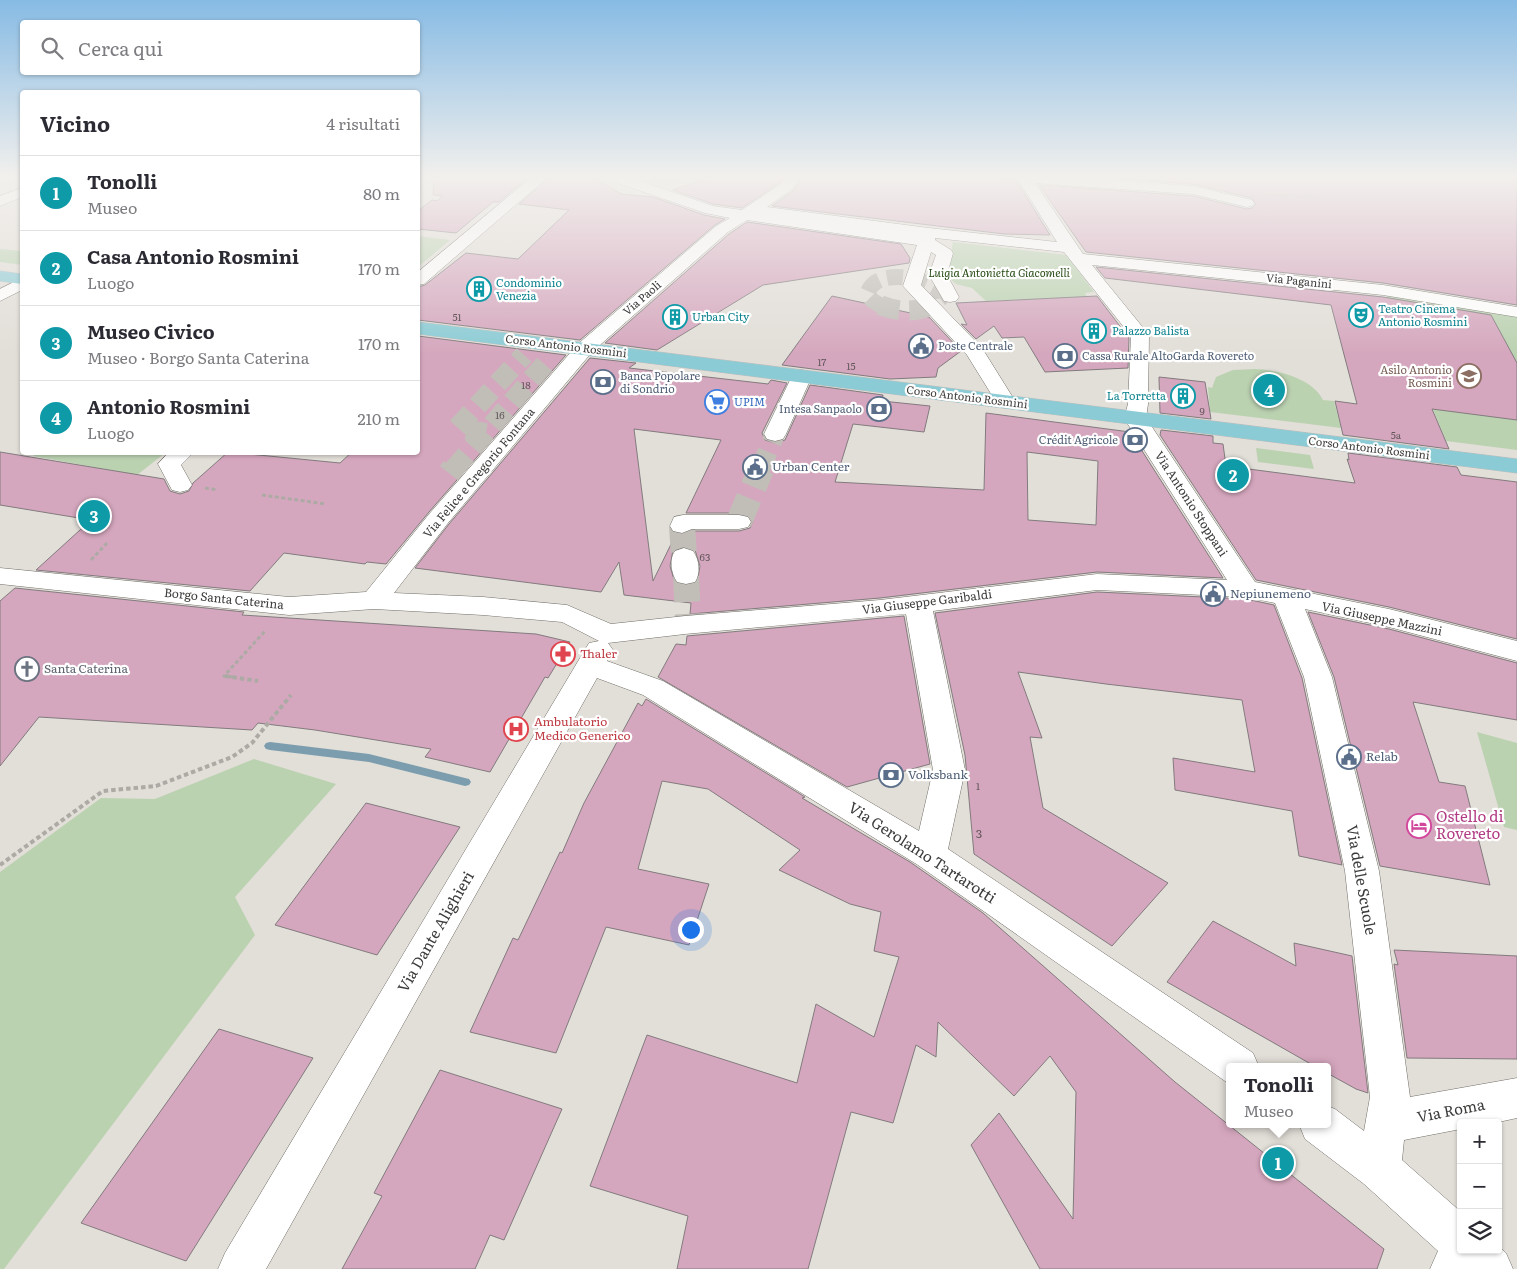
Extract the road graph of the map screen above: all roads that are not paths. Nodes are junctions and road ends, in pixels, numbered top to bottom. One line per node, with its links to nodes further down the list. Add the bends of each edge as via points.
1 (471, 235): 6 (street)
2 (715, 235): 17 (street, Via Paoli)
3 (906, 235): 5 (street, Via Paganini)
4 (1063, 235): 7 (street)
5 (927, 238): 7 (street, Via Paganini); 14 (street, via 945,253 938,276); 19 (street, via 912,286 975,352)
6 (445, 257): 8 (street); 10 (street)
7 (1078, 258): 15 (street, Via Paganini, via 1383,290); 20 (street, via 1140,335)
8 (464, 259)
9 (0, 276): 11 (main road)
10 (420, 278)
11 (20, 281)
12 (20, 282): 13 (street)
13 (0, 296)
14 (950, 297)
15 (1517, 312)
16 (420, 328): 17 (main road, Corso Antonio Rosmini)
17 (585, 348): 18 (main road, Corso Antonio Rosmini); 30 (street, Via Felice e Gregorio Fontana)
18 (802, 376): 19 (main road, Corso Antonio Rosmini); 21 (street)
19 (1005, 401): 20 (main road, Corso Antonio Rosmini)
20 (1135, 418): 23 (main road, Corso Antonio Rosmini); 28 (street, Via Antonio Stoppani)
21 (775, 434)
22 (180, 455): 24 (street, via 169,464)
23 (1517, 466)
24 (180, 485)
25 (739, 522): 26 (street, via 683,522)
26 (682, 526)
27 (0, 576): 30 (street, Borgo Santa Caterina, via 289,606)
28 (1246, 589): 29 (street, Via Giuseppe Mazzini); 31 (street, Via Giuseppe Garibaldi, via 1097,582)
29 (1286, 599): 33 (street, Via Giuseppe Mazzini, via 1389,618); 38 (street, Via delle Scuole, via 1318,677 1362,871 1390,1097)
30 (374, 600): 32 (street, Borgo Santa Caterina, via 567,614)
31 (918, 604): 32 (street, Via Giuseppe Garibaldi, via 823,614 688,621); 35 (street, via 949,770)
32 (608, 634): 34 (street, Via Dante Alighieri)
33 (1517, 651)
34 (590, 665): 35 (street, Via Gerolamo Tartarotti, via 653,688); 44 (street, Via Dante Alighieri)
35 (930, 855): 36 (street, Via Gerolamo Tartarotti)
36 (1233, 1063)
37 (1517, 1098): 38 (street, Via Roma)
38 (1385, 1123): 40 (street, Via delle Scuole)
39 (1325, 1128): 40 (street)
40 (1379, 1169): 41 (street)
41 (1457, 1238)
42 (1463, 1254): 45 (street)
43 (1473, 1254): 46 (street)
44 (242, 1269)
45 (1453, 1269)
46 (1490, 1269)

